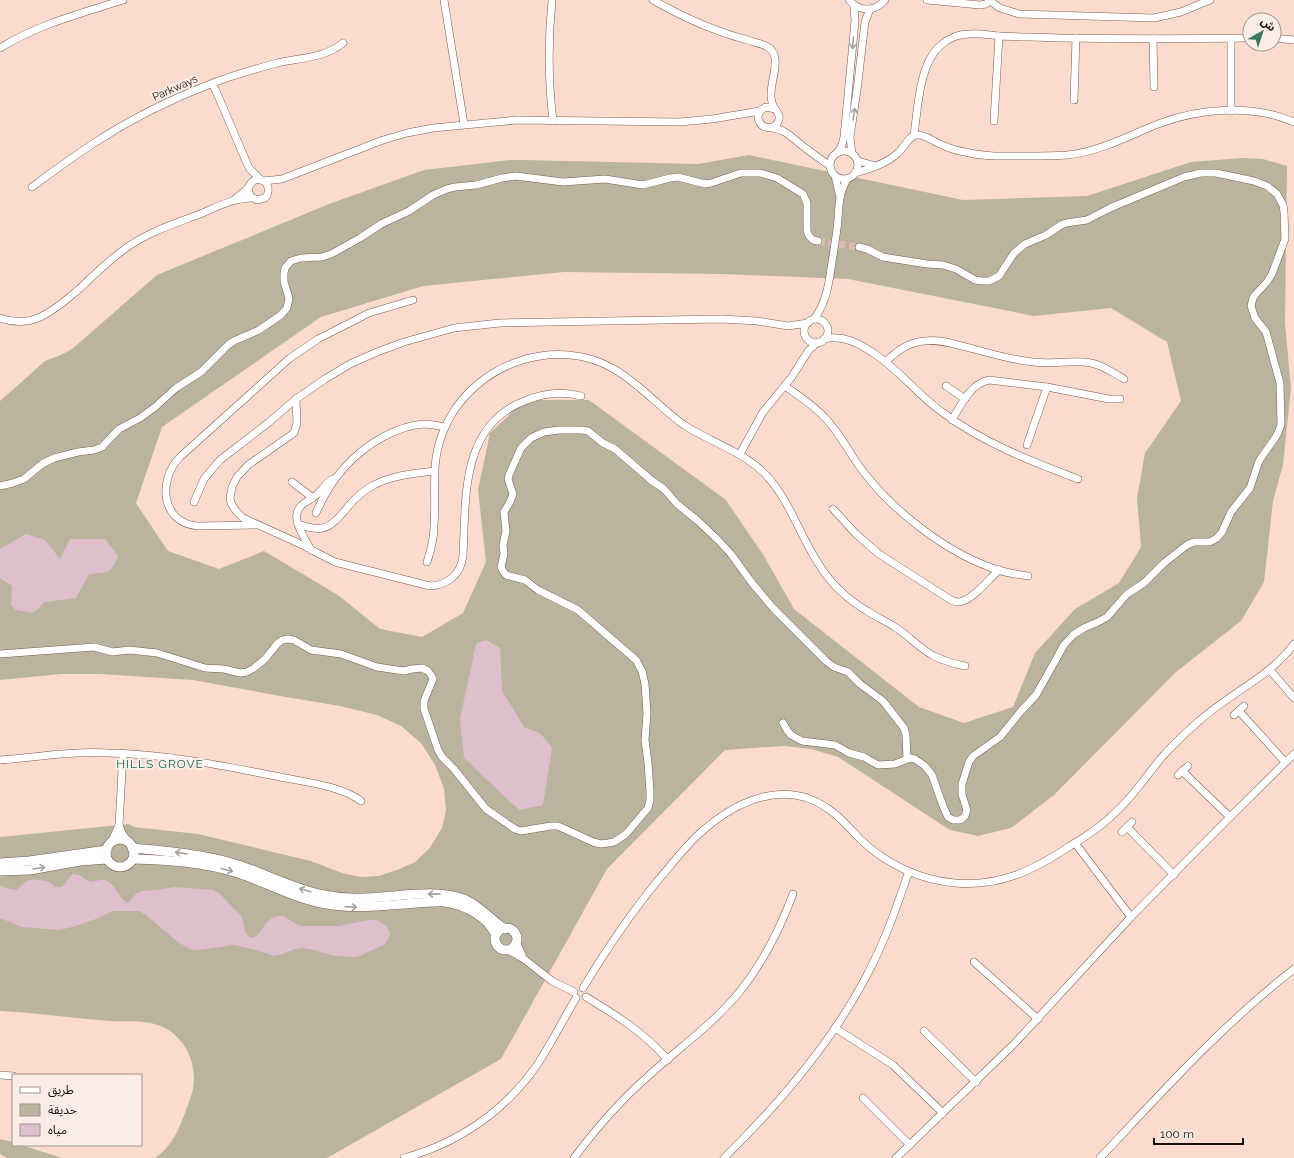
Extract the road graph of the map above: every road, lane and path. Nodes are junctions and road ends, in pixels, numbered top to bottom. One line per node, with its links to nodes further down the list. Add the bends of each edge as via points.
1 (123, 0): 19 (street, via 41,26)
2 (444, 0): 33 (street)
3 (552, 0): 29 (street, via 549,70)
4 (653, 0): 22 (street, via 701,24 770,48 775,60)
5 (927, 0): 6 (street, via 980,5)
6 (990, 0): 7 (street, via 1000,8 1019,14 1154,18 1181,12)
7 (1210, 0)
8 (886, 1): 10 (street)
9 (851, 2): 10 (street, via 861,9); 38 (street, one-way to 38, via 855,21 844,132 842,145)
10 (870, 9): 37 (street, one-way to 10, via 850,137 865,22)
11 (999, 36): 12 (street); 30 (street); 36 (street, via 958,36 933,52 924,73)
12 (1076, 38): 14 (street); 23 (street)
13 (1242, 38): 15 (street)
14 (1153, 39): 15 (street); 21 (street)
15 (1230, 39): 26 (street)
16 (1282, 39): 17 (street)
17 (1294, 40)
18 (343, 43): 20 (street, Parkways, via 323,54 269,65)
19 (0, 48)
20 (212, 84): 43 (street); 49 (street, Parkways, via 154,109 113,131)
21 (1154, 87)
22 (771, 93): 24 (street); 25 (street)
23 (1074, 100)
24 (763, 109): 25 (street); 27 (street); 32 (street, via 758,116)
25 (774, 109): 28 (street, via 778,112)
26 (1231, 111): 31 (street, via 1268,114); 36 (street, via 1184,116 1098,149 1067,155 988,156 946,147 922,135)
27 (740, 115): 29 (street, via 680,122); 32 (street)
28 (779, 118): 34 (street); 35 (street)
29 (553, 121): 33 (street, via 512,120)
30 (994, 121)
31 (1294, 122)
32 (760, 123): 34 (street, via 764,127)
33 (464, 124): 47 (street, via 395,136)
34 (772, 128): 35 (street)
35 (788, 134): 39 (street)
36 (914, 135): 42 (street, via 897,154)
37 (852, 153): 38 (street, via 846,151); 40 (street)
38 (835, 154): 39 (street); 41 (street)
39 (815, 155): 41 (street)
40 (858, 161): 42 (street); 44 (street)
41 (829, 165): 45 (street)
42 (876, 166): 44 (street)
43 (249, 168): 48 (street); 50 (street)
44 (855, 173): 46 (street)
45 (835, 176): 46 (street); 52 (street)
46 (848, 178): 52 (street)
47 (282, 179): 48 (street); 51 (street)
48 (262, 180): 50 (street, via 256,180); 51 (street)
49 (32, 187)
50 (248, 187): 53 (street, via 248,194); 54 (street)
51 (269, 191): 53 (street, via 262,200)
52 (840, 197): 58 (street, via 832,266)
53 (252, 198): 54 (street)
54 (232, 201): 59 (street, via 133,243 50,313 23,321)
55 (818, 242): 85 (street, via 813,240 807,231 807,203 803,194 777,178 760,173 732,175 705,184 678,177 644,185 609,179 563,182 516,176 447,189 331,254 291,261 284,273 289,298 287,308 281,315 259,330 228,345 201,372 176,388 140,418 119,429 102,447 54,458 24,479)
56 (859, 247): 105 (street, via 883,257 943,265 975,280 989,280 1002,273 1009,258 1032,240 1061,226 1093,218 1110,208 1184,177 1208,172 1267,186 1277,194 1284,212 1283,245 1272,274 1253,298 1251,306 1253,314 1266,332 1280,383 1281,425 1278,436 1259,461 1250,488 1231,512 1220,535 1210,542 1194,542 1187,545 1123,598 1107,617 1078,631 1068,640 1036,695 1000,737 971,759 962,784 962,795 967,810 963,818 953,820 948,817 932,775 920,762 912,758)
57 (413, 300): 91 (street, via 369,313 309,345 172,466 166,484 166,496 170,511 180,521 198,526)
58 (824, 304): 60 (street); 61 (street)
59 (0, 318)
60 (811, 321): 61 (street); 62 (street); 64 (street, via 805,328)
61 (824, 322): 63 (street)
62 (788, 326): 64 (street); 74 (street, via 721,319 500,323 469,326 415,338 370,354 338,371)
63 (828, 330): 65 (street); 66 (street)
64 (806, 337): 66 (street, via 812,342); 67 (street)
65 (845, 338): 66 (street, via 836,337); 68 (street)
66 (821, 341): 67 (street)
67 (808, 353): 70 (street)
68 (886, 362): 69 (street, via 898,350 911,344 938,341 1034,362 1090,362); 77 (street)
69 (1124, 379)
70 (785, 386): 80 (street, via 763,412); 94 (street, via 823,416 866,476 906,515 952,549 978,563)
71 (946, 386): 75 (street)
72 (1047, 387): 75 (street, via 989,380 976,385); 76 (street); 79 (street)
73 (581, 396): 92 (street, via 561,393 533,398 510,408 488,428 475,451 468,475 462,562 457,573 448,582 424,586 344,565)
74 (296, 399): 87 (street, via 220,460 204,479); 91 (street, via 297,423 294,433 244,469 232,487 230,498 233,507 243,518)
75 (965, 399): 77 (street)
76 (1120, 399)
77 (952, 420): 83 (street, via 1006,450)
78 (445, 427): 80 (street, via 467,394 499,369 528,358 568,355 597,361 616,370 680,422 713,442); 81 (street); 82 (street, via 431,424 416,425 392,432 360,451)
79 (1028, 444)
80 (740, 454): 98 (street, via 762,471 780,492 812,554 841,592 934,656)
81 (434, 471): 90 (street, via 391,478 374,485 360,494 326,527 318,529); 93 (street, via 434,528)
82 (337, 477): 86 (street, via 326,483); 89 (street)
83 (1078, 480)
84 (292, 482): 86 (street)
85 (0, 486)
86 (313, 498): 90 (street, via 298,510)
87 (194, 502)
88 (833, 509): 94 (street, via 860,538 885,559 956,602 962,602 973,595)
89 (316, 513)
90 (298, 524): 92 (street)
91 (258, 525): 92 (street)
92 (311, 550)
93 (427, 562)
94 (999, 570): 95 (street)
95 (1028, 576)
96 (1294, 644): 99 (street)
97 (0, 654): 105 (street, via 94,647 113,652 158,652 205,668 240,673 254,668 277,644 288,639 311,650 341,654 377,667 404,671 422,668 431,674 433,679 426,693 424,709 438,750 486,809 517,830 558,826 593,842 614,842 626,834 648,808 650,800 645,740 647,713 642,671 636,660 578,610 520,578 506,574 501,567 506,531 504,512 512,494 508,479 521,448 531,438 544,432 582,430 588,431 615,449 664,489 725,547 763,596 798,634 829,663 848,672 883,701 904,728)
98 (965, 666)
99 (1270, 670): 100 (street); 113 (street, via 1228,698 1196,724 1162,757 1115,814)
100 (1294, 698)
101 (1239, 711): 107 (street)
102 (783, 723): 105 (street, via 791,735 802,741 835,746 878,765 896,764)
103 (123, 753): 106 (street); 109 (street, via 203,763 294,780 344,792); 111 (street)
104 (1294, 754): 107 (street)
105 (907, 759)
106 (0, 760)
107 (1285, 762): 110 (street)
108 (1183, 771): 110 (street)
109 (361, 801)
110 (1230, 817): 121 (street)
111 (118, 825): 114 (street); 115 (street)
112 (1127, 827): 121 (street)
113 (1075, 843): 120 (street, via 1022,873 989,882 942,882); 123 (street)
114 (130, 845): 115 (street, via 115,840); 117 (street, via 134,853); 124 (street, one-way to 114, via 474,904 453,896 438,894 333,897 300,889 254,870 219,860)
115 (109, 846): 116 (street); 118 (street, via 29,861)
116 (108, 859): 117 (street, via 114,866 120,867 129,864); 119 (street, one-way to 116, via 30,870)
117 (133, 859): 125 (street, one-way to 125, via 178,861 222,869 290,894 332,905 366,907 436,902 456,904 483,918)
118 (0, 863)
119 (0, 871)
120 (909, 872): 131 (street, via 875,852 834,813 817,802 802,796 784,794 754,799 717,819 689,844 633,913); 135 (street, via 875,959)
121 (1174, 875): 123 (street)
122 (793, 894): 137 (street, via 780,928 752,976 716,1018)
123 (1131, 918): 134 (street)
124 (505, 929): 125 (street); 126 (street, via 515,933)
125 (496, 935): 127 (street, via 498,946)
126 (516, 942): 127 (street); 128 (street)
127 (508, 950): 128 (street)
128 (524, 959): 132 (street, via 547,978)
129 (974, 962): 134 (street)
130 (1294, 969): 148 (street, via 1215,1039)
131 (583, 988): 132 (street, via 577,989); 133 (street, via 587,992)
132 (575, 995): 133 (street, via 581,1001); 144 (street, via 538,1064 497,1110 461,1136)
133 (586, 997): 137 (street, via 622,1018)
134 (1038, 1019): 140 (street)
135 (835, 1028): 142 (street, via 893,1065); 146 (street, via 786,1091)
136 (924, 1031): 140 (street)
137 (668, 1060): 145 (street, via 635,1088)
138 (0, 1075): 139 (street)
139 (12, 1076)
140 (976, 1082): 142 (street)
141 (863, 1098): 143 (street)
142 (943, 1113): 143 (street)
143 (910, 1145): 147 (street)
144 (404, 1158)
145 (574, 1158)
146 (724, 1158)
147 (896, 1158)
148 (1100, 1158)

